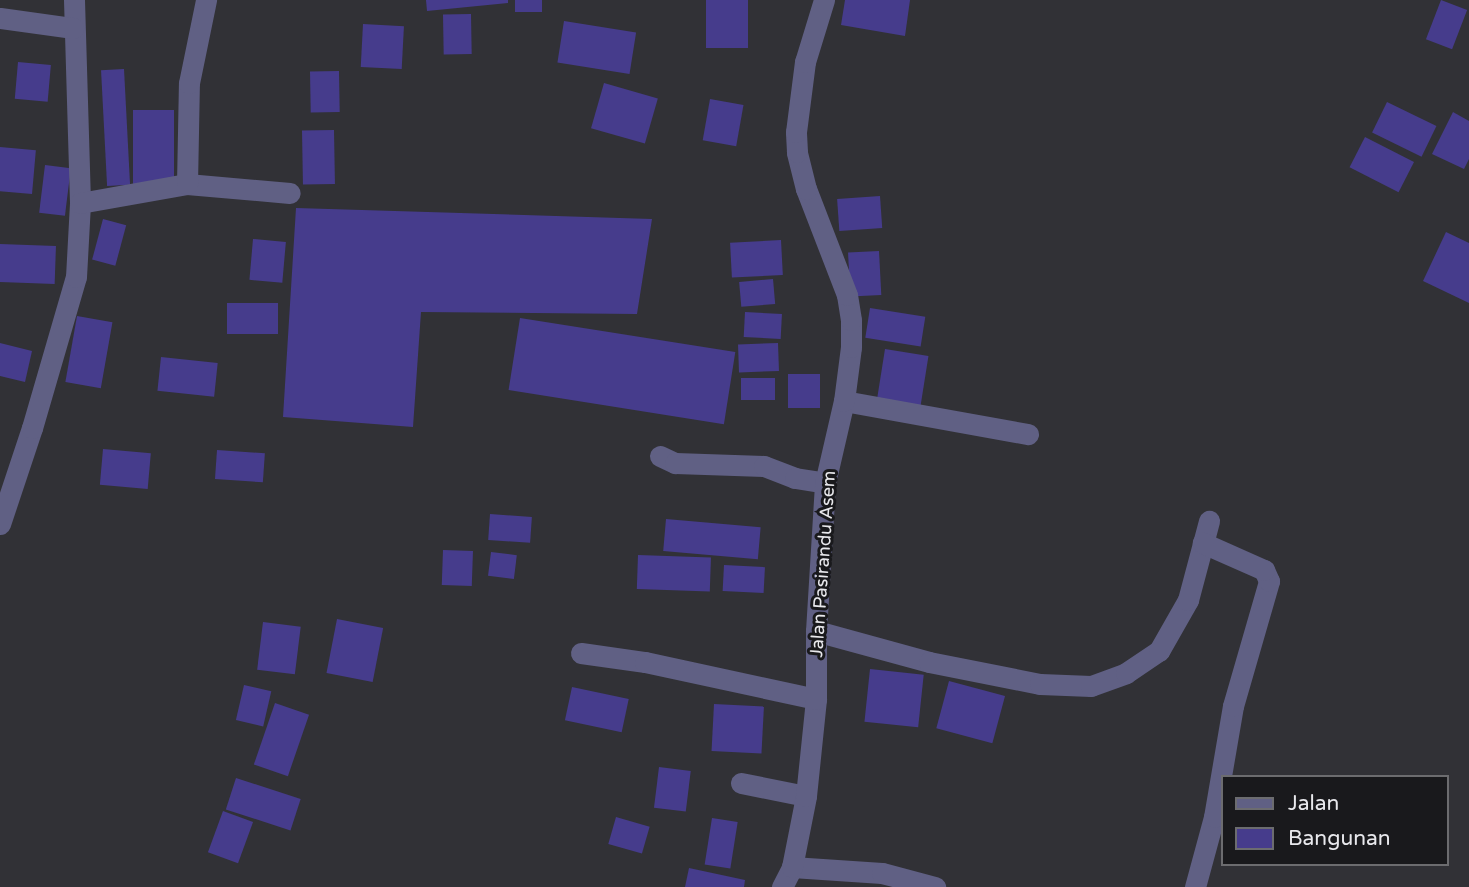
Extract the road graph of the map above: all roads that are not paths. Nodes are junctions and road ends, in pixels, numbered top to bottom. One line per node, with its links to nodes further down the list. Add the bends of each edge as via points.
1 (3, 0): 5 (street)
2 (74, 0): 6 (street)
3 (205, 0): 7 (street, via 189,83)
4 (824, 0): 10 (street, Jalan Pasirandu Asem, via 805,62 796,132 806,189 842,279 851,320)
5 (0, 16): 6 (street)
6 (73, 29): 9 (street)
7 (187, 184): 8 (street); 9 (street)
8 (290, 193)
9 (80, 203): 15 (street, via 76,277)
10 (844, 401): 11 (street); 13 (street, Jalan Pasirandu Asem)
11 (1028, 434)
12 (660, 456): 13 (street, via 675,463 764,466 794,478)
13 (825, 483): 17 (street, Jalan Pasirandu Asem)
14 (1209, 522): 16 (street)
15 (0, 524)
16 (1203, 543): 17 (street, via 1188,600 1159,651 1126,673 1091,686 1040,684 929,662); 20 (street, via 1264,570 1269,581 1233,706)
17 (816, 631): 19 (street, Jalan Pasirandu Asem)
18 (582, 653): 19 (street)
19 (816, 699): 23 (street, Jalan Pasirandu Asem)
20 (1221, 775)
21 (1220, 782): 27 (street)
22 (741, 783): 23 (street)
23 (806, 796): 24 (street, Jalan Pasirandu Asem)
24 (792, 867): 25 (street, Jalan Pasirandu Asem); 26 (street, via 882,873)
25 (782, 887)
26 (935, 887)
27 (1195, 887)

